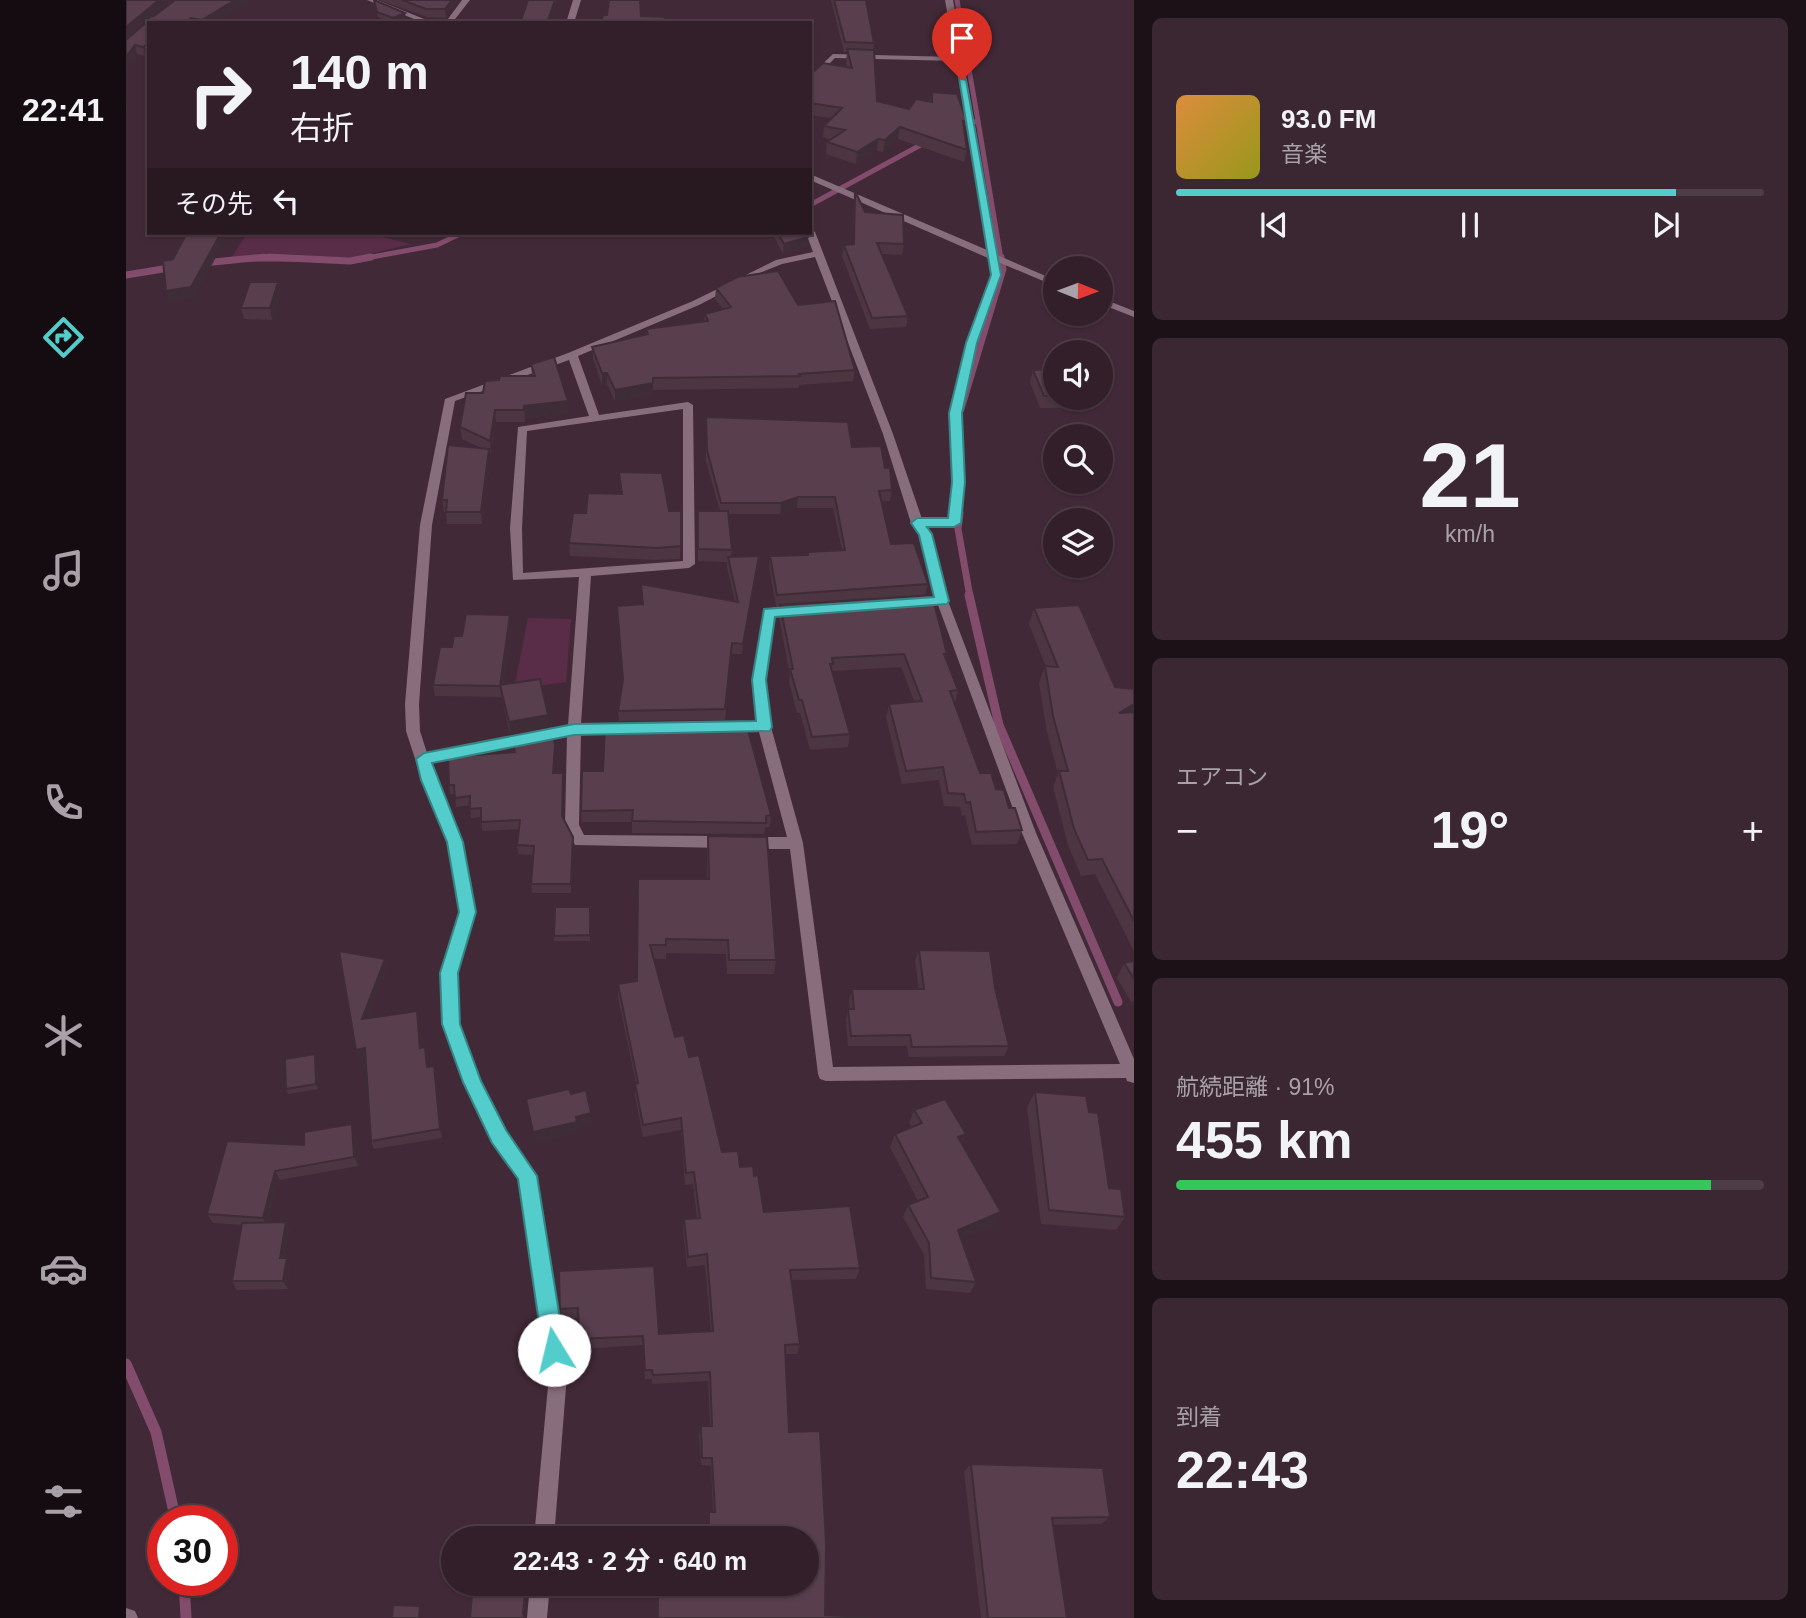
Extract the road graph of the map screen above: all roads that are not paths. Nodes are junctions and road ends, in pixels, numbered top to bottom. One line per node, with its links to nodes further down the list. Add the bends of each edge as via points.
1 (371, 0): 5 (street)
2 (466, 0): 6 (street)
3 (577, 0): 7 (street)
4 (949, 0): 8 (street)
5 (426, 21)
6 (450, 21)
7 (571, 21)
8 (958, 59): 9 (street, via 833,56); 13 (street)
9 (812, 79)
10 (812, 178): 13 (street)
11 (811, 235): 12 (street)
12 (818, 254): 17 (street, via 759,270 696,303); 19 (street, via 888,434)
13 (993, 257): 14 (street); 19 (street, via 996,275 971,343 956,413 959,482 954,523)
14 (1043, 278)
15 (1113, 306): 16 (street)
16 (1134, 314)
17 (572, 355): 18 (street); 28 (street, via 450,399 426,525 412,704 413,731)
18 (595, 417): 20 (street, via 522,429 517,577); 20 (street, via 688,405 689,564)
19 (917, 523): 21 (street, via 926,534)
20 (585, 573): 27 (street)
21 (942, 601): 22 (street); 30 (street, via 1029,833)
22 (902, 604)
23 (809, 610): 24 (street, via 769,612 759,680)
24 (764, 727): 26 (street); 29 (street)
25 (642, 728): 27 (street)
26 (696, 728)
27 (574, 729): 28 (street); 29 (street, via 572,825 580,841)
28 (424, 759): 31 (street, via 455,842 467,912 449,973 451,1024 499,1137 527,1176 558,1375)
29 (796, 843): 30 (street, via 826,1074)
30 (1132, 1074)
31 (545, 1526)
32 (539, 1596): 33 (street)
33 (537, 1618)

